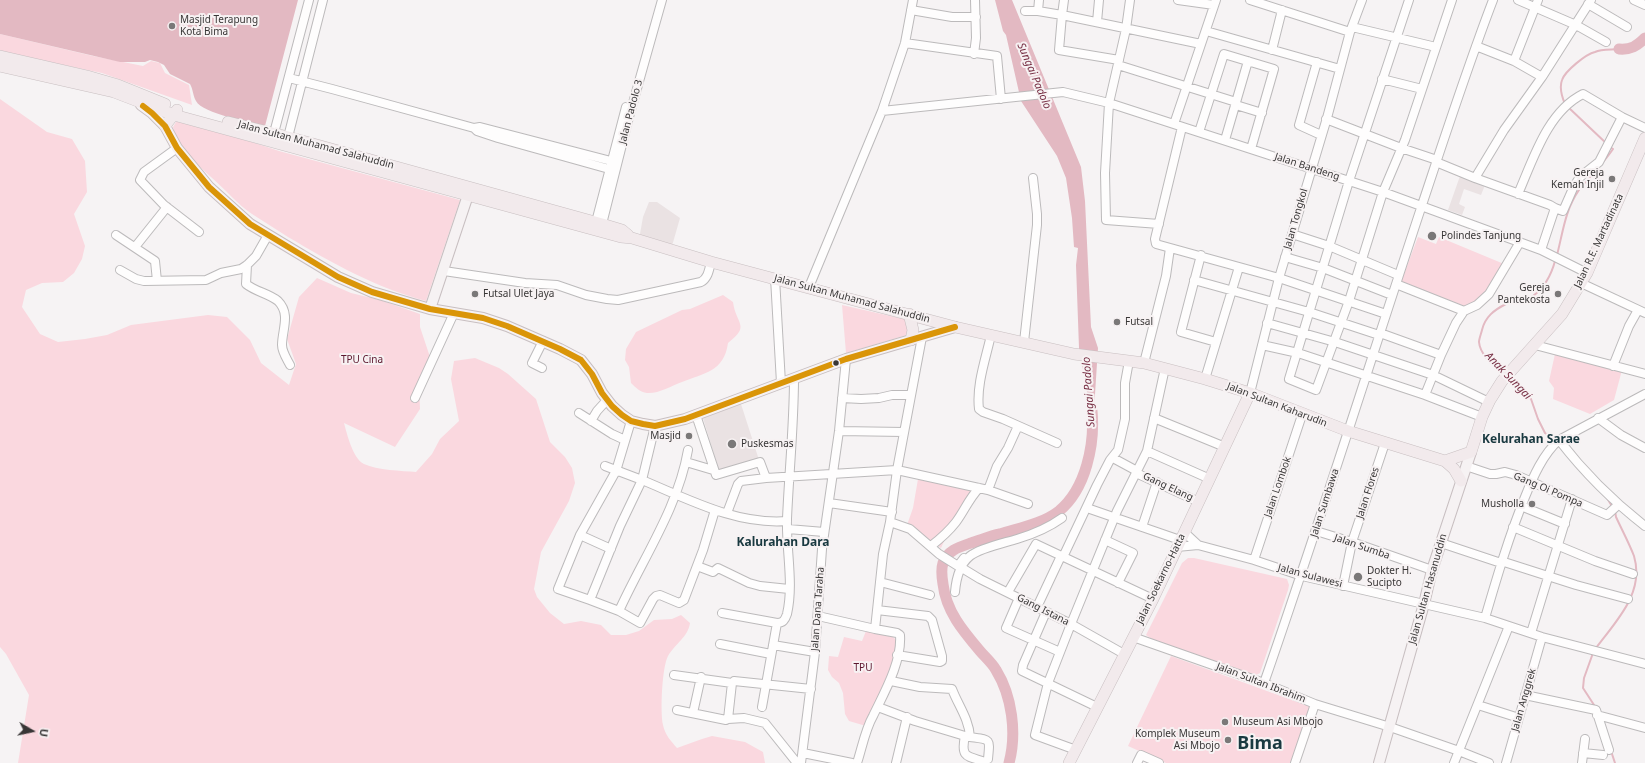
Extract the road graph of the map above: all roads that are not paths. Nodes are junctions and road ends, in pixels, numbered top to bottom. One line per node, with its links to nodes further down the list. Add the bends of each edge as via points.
1 (309, 0): 52 (street)
2 (323, 0): 55 (street)
3 (656, 0): 66 (street, Jalan Padolo 3)
4 (662, 0): 66 (street, Jalan Padolo 3)
5 (913, 0): 24 (street)
6 (975, 0): 29 (street)
7 (1039, 0): 27 (street)
8 (1064, 0): 28 (street)
9 (1100, 0): 30 (street)
10 (1126, 0): 11 (street)
11 (1130, 0): 33 (street)
12 (1178, 0): 21 (street)
13 (1250, 0): 25 (street)
14 (1362, 0): 34 (street, Jalan Tongkol)
15 (1409, 0): 36 (street)
16 (1452, 0): 41 (street)
17 (1493, 0): 40 (street, Jalan Sumbawa)
18 (1518, 0): 22 (street)
19 (1634, 0): 23 (street)
20 (1590, 2): 31 (street); 32 (street)
21 (1215, 3): 35 (street)
22 (1537, 3): 31 (street); 46 (street)
23 (1645, 5)
24 (912, 10): 29 (street, via 952,17); 38 (street)
25 (1282, 10): 34 (street); 42 (street)
26 (1025, 11): 27 (street)
27 (1038, 11): 28 (street)
28 (1062, 15): 30 (street); 47 (street, via 1059,50)
29 (976, 17): 43 (street)
30 (1097, 22): 33 (street)
31 (1576, 25): 37 (street); 51 (street)
32 (1627, 26)
33 (1126, 29): 39 (street); 47 (street)
34 (1351, 30): 36 (street); 50 (street, Jalan Tongkol)
35 (1206, 31): 39 (street); 42 (street)
36 (1395, 38): 41 (street); 53 (street)
37 (1606, 42)
38 (905, 43): 43 (street); 63 (street)
39 (1201, 44): 56 (street)
40 (1476, 46): 46 (street); 82 (street, Jalan Sumbawa)
41 (1436, 47): 57 (street)
42 (1272, 50): 48 (street)
43 (974, 54): 60 (street, via 997,56)
44 (0, 56): 54 (highway, Jalan Sultan Muhamad Salahuddin)
45 (1248, 61): 58 (street, via 1224,54); 62 (street); 65 (street, via 1274,70)
46 (1514, 61): 51 (street)
47 (1119, 62): 56 (street); 61 (street)
48 (1317, 62): 50 (street); 75 (street, via 1299,124 1300,127)
49 (0, 66): 54 (highway, Jalan Sultan Muhamad Salahuddin)
50 (1340, 69): 68 (street, Jalan Tongkol)
51 (1542, 77): 86 (street, via 1504,130)
52 (288, 78): 55 (street); 73 (street)
53 (1382, 79): 57 (street); 74 (street)
54 (86, 80): 59 (highway, Jalan Sultan Muhamad Salahuddin); 64 (highway, Jalan Sultan Muhamad Salahuddin, via 125,88)
55 (302, 82): 76 (street); 83 (street, via 474,128 498,138)
56 (1188, 86): 58 (street); 70 (street)
57 (1422, 89): 80 (street)
58 (1211, 95): 62 (street); 72 (street)
59 (133, 99): 64 (highway, Jalan Sultan Muhamad Salahuddin); 69 (main road)
60 (1001, 99): 61 (street, Jalan Bandeng, via 1058,92); 63 (street, Jalan Bandeng)
61 (1109, 103): 70 (street, Jalan Bandeng); 95 (street, via 1105,173 1106,220)
62 (1236, 104): 65 (street); 77 (street)
63 (882, 111): 123 (street)
64 (176, 112): 69 (highway); 73 (highway, Jalan Sultan Muhamad Salahuddin); 90 (highway, Jalan Sultan Muhamad Salahuddin)
65 (1262, 113): 81 (street)
66 (626, 117): 83 (street, Jalan Padolo 3); 94 (street, Jalan Padolo 3)
67 (1622, 117): 71 (street); 89 (street, via 1583,94 1578,97 1560,113 1546,133); 93 (street, via 1599,162 1577,181 1563,211)
68 (1326, 119): 74 (street); 75 (street, Jalan Tongkol)
69 (165, 126): 79 (main road)
70 (1178, 126): 72 (street, Jalan Bandeng); 95 (street)
71 (1645, 128)
72 (1199, 132): 77 (street, Jalan Bandeng)
73 (274, 133): 76 (highway, Jalan Sultan Muhamad Salahuddin)
74 (1365, 134): 80 (street); 87 (street)
75 (1321, 135): 84 (street, Jalan Tongkol)
76 (288, 137): 94 (highway, Jalan Sultan Muhamad Salahuddin)
77 (1225, 140): 81 (street, Jalan Bandeng)
78 (1644, 147): 118 (highway, Jalan R.E. Martadinata)
79 (177, 148): 92 (street, via 140,177 142,183); 99 (main road, via 209,187 250,224)
80 (1401, 148): 82 (street); 88 (street)
81 (1251, 149): 84 (street, Jalan Bandeng)
82 (1436, 161): 86 (street); 91 (street, Jalan Sumbawa)
83 (610, 165): 94 (street, Jalan Padolo 3)
84 (1311, 169): 87 (street, Jalan Bandeng); 97 (street, Jalan Tongkol)
85 (1033, 178): 144 (street, via 1037,220)
86 (1475, 178): 89 (street)
87 (1349, 181): 88 (street, Jalan Bandeng); 102 (street)
88 (1383, 192): 91 (street, Jalan Bandeng); 108 (street)
89 (1518, 194): 93 (street)
90 (468, 195): 100 (highway, Jalan Sultan Muhamad Salahuddin, via 621,238); 114 (main road)
91 (1422, 205): 101 (street, Jalan Bandeng); 115 (street, Jalan Sumbawa)
92 (167, 207): 96 (street); 103 (street)
93 (1555, 208): 105 (street)
94 (599, 223): 100 (highway, Jalan Sultan Muhamad Salahuddin, via 622,230)
95 (1159, 224): 104 (street, via 1155,242)
96 (199, 232)
97 (1292, 234): 102 (street); 107 (street, Jalan Tongkol)
98 (116, 235): 103 (street)
99 (268, 235): 110 (street, via 256,256); 129 (main road, via 338,276 372,292)
100 (632, 238): 109 (highway, Jalan Sultan Muhamad Salahuddin)
101 (1520, 242): 105 (street, Jalan Bandeng); 130 (street, via 1489,294 1478,305)
102 (1329, 246): 108 (street); 112 (street)
103 (135, 247): 121 (street, via 155,261)
104 (1170, 248): 106 (street); 155 (street, via 1166,276)
105 (1541, 250): 118 (street, Jalan Bandeng, via 1556,257)
106 (1201, 256): 111 (street); 119 (street)
107 (1285, 257): 112 (street); 117 (street, Jalan Tongkol)
108 (1361, 259): 115 (street); 120 (street)
109 (710, 262): 114 (street, via 708,275 701,282 618,300 593,297 556,285); 116 (highway, Jalan Sultan Muhamad Salahuddin)
110 (247, 265): 121 (street, via 206,280); 157 (street, via 246,284 279,302 285,312 282,346)
111 (1239, 267): 117 (street); 124 (street)
112 (1323, 268): 120 (street); 125 (street)
113 (120, 270): 121 (street, via 136,279)
114 (444, 271): 129 (main road)
115 (1398, 276): 122 (street, Jalan Sumbawa)
116 (775, 278): 123 (highway, Jalan Sultan Muhamad Salahuddin); 166 (street)
117 (1279, 278): 125 (street); 128 (street, Jalan Tongkol)
118 (1584, 278): 132 (street, Jalan Bandeng); 148 (highway, Jalan R.E. Martadinata, via 1562,314)
119 (1194, 280): 124 (street); 145 (street, via 1180,332)
120 (1355, 280): 126 (street); 127 (street)
121 (157, 281)
122 (1396, 284): 126 (street, Jalan Sumbawa); 130 (street)
123 (809, 287): 134 (highway, Jalan Sultan Muhamad Salahuddin)
124 (1232, 290): 128 (street); 145 (street)
125 (1316, 291): 127 (street); 131 (street)
126 (1392, 296): 135 (street, Jalan Sumbawa)
127 (1349, 301): 135 (street); 136 (street)
128 (1272, 302): 131 (street); 137 (street, Jalan Tongkol)
129 (430, 309): 133 (main road)
130 (1464, 311): 151 (street)
131 (1309, 312): 136 (street); 139 (street)
132 (1642, 312): 158 (street, via 1629,326)
133 (454, 313): 143 (main road, via 483,318); 171 (street)
134 (909, 314): 138 (highway, Jalan Sultan Muhamad Salahuddin); 142 (highway)
135 (1386, 314): 140 (street, Jalan Sumbawa)
136 (1341, 322): 140 (street); 146 (street)
137 (1267, 323): 139 (street); 147 (street, Jalan Tongkol)
138 (955, 327): 141 (highway, Jalan Sultan Muhamad Salahuddin); 142 (main road)
139 (1303, 333): 146 (street); 149 (street)
140 (1379, 334): 150 (street, Jalan Sumbawa); 151 (street)
141 (991, 335): 144 (highway, Jalan Sultan Muhamad Salahuddin); 184 (street, via 980,384 979,409)
142 (916, 338): 152 (main road); 169 (street)
143 (542, 341): 159 (street, via 532,363); 173 (main road, via 581,360)
144 (1024, 342): 153 (highway, Jalan Sultan Muhamad Salahuddin)
145 (1216, 342): 165 (street)
146 (1335, 342): 150 (street); 156 (street)
147 (1262, 345): 149 (street); 167 (street, Jalan Tongkol)
148 (1534, 345): 158 (street); 174 (highway, Jalan R.E. Martadinata, via 1505,376)
149 (1298, 353): 156 (street); 156 (street, via 1289,379 1316,390)
150 (1373, 354): 162 (street); 163 (street, Jalan Sumbawa)
151 (1441, 355): 162 (street)
152 (846, 359): 164 (main road); 172 (street, Jalan Dana Taraha)
153 (1106, 359): 154 (highway, Jalan Sultan Kaharudin)
154 (1129, 362): 155 (highway, Jalan Sultan Kaharudin); 197 (street, via 1125,383 1124,426)
155 (1144, 363): 160 (highway, Jalan Sultan Kaharudin)
156 (1327, 363): 163 (street)
157 (290, 365)
158 (1613, 366): 161 (street)
159 (542, 368)
160 (1165, 368): 165 (highway, Jalan Sultan Kaharudin); 178 (street)
161 (1645, 374)
162 (1433, 375): 170 (street); 174 (street)
163 (1366, 376): 170 (street); 187 (street, Jalan Sumbawa)
164 (794, 378): 166 (main road); 207 (street)
165 (1205, 378): 167 (highway, Jalan Sultan Kaharudin)
166 (781, 383): 176 (main road)
167 (1250, 394): 177 (highway, Jalan Sultan Kaharudin); 192 (highway, Jalan Soekarno-Hatta)
168 (1645, 394): 180 (street)
169 (911, 395): 172 (street); 186 (street)
170 (1425, 395): 179 (street)
171 (415, 398)
172 (842, 398): 185 (street, Jalan Dana Taraha)
173 (607, 400): 181 (street); 182 (main road)
174 (1490, 402): 179 (highway, Jalan Sultan Hasanuddin)
175 (579, 413): 181 (street)
176 (696, 415): 183 (main road); 202 (street)
177 (1302, 415): 187 (highway, Jalan Sultan Kaharudin); 247 (street, Jalan Lombok)
178 (1154, 418): 192 (street); 195 (street)
179 (1482, 418): 196 (highway, Jalan Sultan Hasanuddin)
180 (1598, 418): 189 (street); 193 (street)
181 (591, 421): 188 (street)
182 (631, 421): 183 (main road); 188 (street)
183 (655, 426): 210 (street)
184 (1018, 426): 190 (street); 215 (street, via 997,466)
185 (839, 432): 186 (street); 206 (street, Jalan Dana Taraha)
186 (904, 432): 203 (street)
187 (1348, 432): 191 (highway, Jalan Sultan Kaharudin); 235 (street, Jalan Sumbawa)
188 (625, 440): 204 (street)
189 (1557, 442): 213 (street); 224 (street, via 1573,458)
190 (1057, 443)
191 (1385, 443): 198 (highway, Jalan Sultan Kaharudin); 240 (street, Jalan Flores)
192 (1225, 447): 209 (highway, Jalan Soekarno-Hatta)
193 (1645, 448)
194 (688, 450): 199 (street)
195 (1148, 451): 205 (street); 209 (street)
196 (1471, 452): 198 (highway); 201 (main road, Jalan Sultan Hasanuddin)
197 (1113, 458): 205 (street, Gang Elang); 222 (street)
198 (1445, 461): 211 (highway, via 1454,469)
199 (686, 462): 202 (street); 216 (street)
200 (605, 466): 204 (street)
201 (1466, 466): 211 (main road, Jalan Sultan Hasanuddin); 213 (street, Gang Oi Pompa, via 1490,474 1505,472)
202 (713, 470): 208 (street, via 719,475 760,462)
203 (897, 470): 206 (street); 214 (street); 225 (street)
204 (616, 471): 210 (street); 237 (street)
205 (1137, 472): 212 (street, Gang Elang); 227 (street)
206 (832, 475): 207 (street); 219 (street, Jalan Dana Taraha)
207 (790, 477): 208 (street); 231 (street)
208 (766, 478): 226 (street, via 741,481)
209 (1210, 479): 218 (highway, Jalan Soekarno-Hatta)
210 (642, 480): 216 (street); 245 (street)
211 (1461, 481): 241 (main road, Jalan Sultan Hasanuddin)
212 (1157, 482): 218 (street, Gang Elang); 233 (street)
213 (1531, 482): 217 (street, Gang Oi Pompa); 221 (street)
214 (979, 488): 215 (street); 243 (street, via 956,521)
215 (988, 490): 220 (street)
216 (675, 494): 223 (street); 270 (street, via 658,536 634,577)
217 (1572, 500): 224 (street, Gang Oi Pompa); 230 (street)
218 (1200, 502): 239 (highway, Jalan Soekarno-Hatta)
219 (829, 503): 225 (street); 236 (street, Jalan Dana Taraha)
220 (1028, 504)
221 (1522, 506): 230 (street); 234 (street)
222 (1087, 508): 227 (street); 246 (street)
223 (715, 510): 226 (street); 249 (street)
224 (1613, 510): 232 (street)
225 (892, 512): 229 (street)
226 (727, 513): 231 (street, via 751,520)
227 (1115, 517): 233 (street); 238 (street)
228 (1062, 518): 250 (street, via 1047,528 969,556)
229 (890, 522): 243 (street, Gang Istana, via 910,529); 256 (street)
230 (1565, 524): 244 (street)
231 (787, 525): 236 (street); 259 (street)
232 (1645, 526)
233 (1142, 527): 239 (street)
234 (1513, 527): 244 (street); 248 (street)
235 (1316, 531): 240 (street, Jalan Sumba); 254 (street, Jalan Sumbawa)
236 (824, 532): 273 (street, Jalan Dana Taraha)
237 (580, 535): 245 (street); 266 (street, via 558,589)
238 (1105, 540): 252 (street); 257 (street, via 1133,553)
239 (1181, 540): 242 (street, Jalan Sulawesi); 242 (street, Jalan Sulawesi); 264 (highway, Jalan Soekarno-Hatta)
240 (1352, 542): 251 (street, Jalan Sumba); 258 (street, Jalan Flores)
241 (1441, 542): 248 (street); 251 (main road, Jalan Sultan Hasanuddin)
242 (1198, 545): 247 (street, Jalan Sulawesi)
243 (931, 546): 250 (street, Gang Istana)
244 (1558, 546): 253 (street); 255 (street)
245 (611, 549): 266 (street)
246 (1062, 557): 252 (street); 261 (street, via 1036,544); 268 (street)
247 (1254, 560): 254 (street, Jalan Sulawesi)
248 (1501, 562): 255 (street); 274 (street)
249 (697, 566): 259 (street, via 713,572 717,568 726,567 749,583); 270 (street, via 683,602 656,596 640,624)
250 (959, 566): 260 (street); 261 (street, Gang Istana)
251 (1432, 570): 267 (main road, Jalan Sultan Hasanuddin)
252 (1092, 571): 257 (street); 276 (street)
253 (1633, 574)
254 (1302, 576): 258 (street, Jalan Sulawesi); 296 (street, Jalan Sumbawa)
255 (1549, 576): 265 (street); 279 (street)
256 (880, 582): 262 (street); 269 (street)
257 (1118, 583): 264 (street)
258 (1343, 586): 267 (street, Jalan Sulawesi)
259 (789, 589): 275 (street, via 785,621)
260 (955, 592)
261 (1008, 592): 263 (street, Gang Istana)
262 (930, 595)
263 (1019, 598): 268 (street, Gang Istana); 282 (street, via 1006,628)
264 (1153, 599): 280 (highway, Jalan Soekarno-Hatta)
265 (1628, 599)
266 (590, 600): 270 (street)
267 (1424, 604): 274 (street, Jalan Sulawesi); 311 (main road, Jalan Sultan Hasanuddin)
268 (1036, 607): 271 (street, Gang Istana)
269 (877, 610): 278 (street); 289 (street, via 928,616 932,620 942,661)
270 (619, 611)
271 (1046, 612): 276 (street, Gang Istana); 282 (street)
272 (722, 613): 275 (street)
273 (818, 616): 278 (street); 285 (street, Jalan Dana Taraha)
274 (1485, 618): 277 (street, Jalan Sulawesi)
275 (777, 624): 284 (street)
276 (1071, 624): 286 (street); 288 (street, Gang Istana)
277 (1509, 626): 279 (street, Jalan Sulawesi); 301 (street)
278 (875, 629): 289 (street, via 900,635)
279 (1531, 633): 281 (street, Jalan Sulawesi)
280 (1133, 637): 288 (highway, Jalan Soekarno-Hatta); 296 (street, Jalan Sultan Ibrahim)
281 (1542, 637): 290 (street, Jalan Sulawesi); 299 (street, Jalan Anggrek)
282 (1034, 640): 286 (street); 295 (street, via 1022,671)
283 (720, 644): 287 (street)
284 (773, 645): 285 (street); 287 (street)
285 (815, 652): 298 (street, Jalan Dana Taraha)
286 (1060, 652): 295 (street)
287 (771, 654): 297 (street)
288 (1124, 654): 304 (highway, Jalan Soekarno-Hatta)
289 (897, 655): 293 (street)
290 (1645, 664)
291 (674, 675): 292 (street)
292 (701, 678): 294 (street); 306 (street)
293 (891, 681): 303 (street); 313 (street, via 920,687 952,689 967,720)
294 (732, 683): 297 (street, via 734,681); 310 (street)
295 (1048, 683): 304 (street); 315 (street, via 1035,735)
296 (1264, 683): 300 (street, Jalan Sultan Ibrahim)
297 (767, 686): 298 (street); 302 (street)
298 (811, 689): 317 (street, Jalan Dana Taraha)
299 (1525, 695): 307 (street, via 1596,710); 309 (street, Jalan Anggrek)
300 (1315, 704): 311 (street, Jalan Sultan Ibrahim); 327 (street)
301 (1478, 705): 309 (street); 316 (street)
302 (762, 707)
303 (878, 707): 308 (street); 320 (street, via 872,717)
304 (1096, 707): 315 (highway, Jalan Soekarno-Hatta)
305 (677, 710): 306 (street)
306 (693, 713): 310 (street)
307 (1597, 715): 312 (street); 318 (street, via 1606,752)
308 (907, 717): 313 (street); 323 (street)
309 (1519, 718): 331 (street, Jalan Anggrek)
310 (728, 719): 321 (street, via 744,718 765,723)
311 (1390, 727): 316 (street, Jalan Sultan Ibrahim); 328 (main road, Jalan Sultan Hasanuddin)
312 (1645, 728)
313 (968, 737): 319 (street, via 963,751 966,755); 319 (street, via 989,741)
314 (1585, 739): 318 (street)
315 (1076, 750): 324 (highway, Jalan Soekarno-Hatta)
316 (1459, 751): 329 (street); 330 (street, Jalan Sultan Ibrahim)
317 (803, 753): 320 (street); 322 (street, Jalan Dana Taraha)
318 (1583, 753): 332 (street)
319 (987, 761)
320 (858, 762)
321 (797, 763)
322 (801, 763)
323 (896, 763)
324 (1069, 763)
325 (1137, 763): 326 (street, via 1141,755)
326 (1159, 763)
327 (1295, 763)
328 (1379, 763)
329 (1454, 763)
330 (1489, 763)
331 (1506, 763)
332 (1582, 763)

